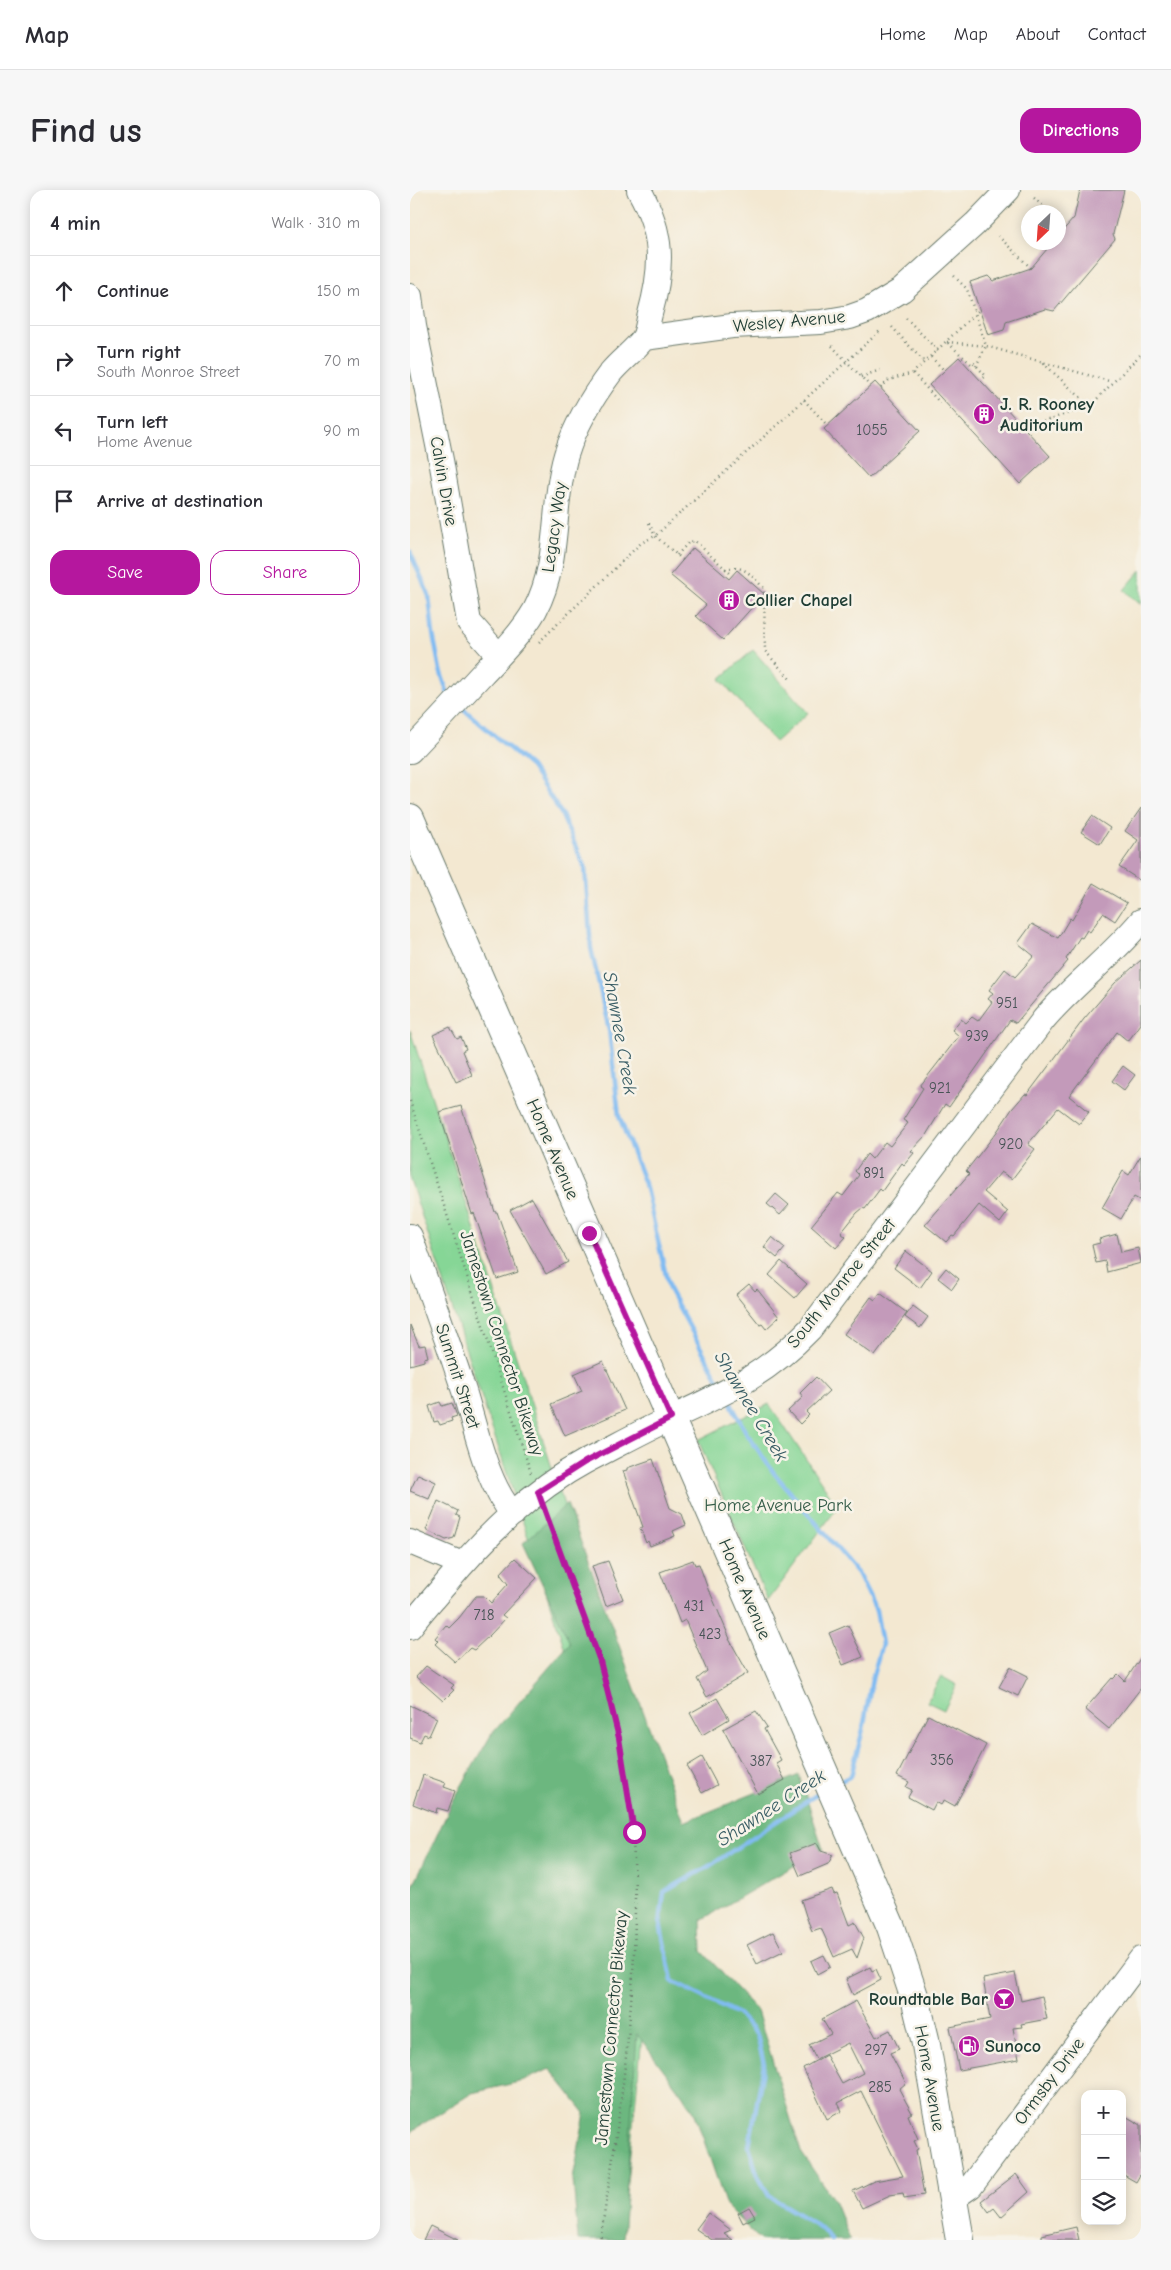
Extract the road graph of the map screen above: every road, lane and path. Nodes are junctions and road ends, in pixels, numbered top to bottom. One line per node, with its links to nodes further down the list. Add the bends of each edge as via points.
1 (639, 190): 14 (street, via 650,211 660,265)
2 (999, 193): 14 (street, Wesley Avenue, via 902,290 867,311 821,322 732,326)
3 (1034, 198): 4 (path)
4 (1042, 205)
5 (998, 236): 6 (path)
6 (1031, 268)
7 (954, 276): 10 (path, via 967,289)
8 (410, 296): 45 (street, Calvin Drive, via 469,622)
9 (979, 310): 10 (path)
10 (974, 312): 15 (path); 17 (path)
11 (906, 318): 18 (path)
12 (892, 327): 23 (path)
13 (880, 331): 21 (path)
14 (644, 338): 45 (street, Legacy Way, via 612,371 577,428 561,474 550,571 535,609 517,637)
15 (947, 342): 17 (path); 18 (path); 24 (path)
16 (832, 346): 21 (path)
17 (986, 346): 22 (path); 24 (path)
18 (938, 351): 20 (path)
19 (1141, 354): 35 (path)
20 (932, 357): 23 (path); 26 (path)
21 (846, 361): 28 (path); 33 (path)
22 (1042, 362): 30 (path); 35 (path)
23 (925, 363): 27 (path)
24 (976, 366): 29 (path, via 986,376)
25 (880, 370): 28 (path)
26 (945, 371)
27 (913, 374): 32 (path, via 889,380); 34 (path)
28 (861, 377): 31 (path)
29 (980, 380)
30 (1109, 381)
31 (870, 386)
32 (881, 388)
33 (804, 400): 36 (path); 39 (path)
34 (940, 404)
35 (1090, 406): 37 (path)
36 (827, 425)
37 (1024, 428)
38 (650, 523): 39 (path)
39 (655, 536): 40 (path); 44 (path, via 641,543)
40 (677, 555): 41 (path); 42 (path, via 689,542 695,541)
41 (683, 560)
42 (725, 569): 43 (path); 46 (path, via 742,568 764,588 765,652)
43 (732, 575)
44 (537, 644)
45 (499, 656): 47 (street, Legacy Way)
46 (791, 680)
47 (410, 752)
48 (410, 818): 52 (main road, Home Avenue)
49 (1138, 931): 52 (street, South Monroe Street, via 1077,984 1044,1019 810,1329 782,1356 742,1385)
50 (410, 1102): 53 (path, Jamestown Connector Bikeway)
51 (410, 1236): 54 (street, Summit Street, via 482,1452 500,1497)
52 (671, 1418): 53 (street, South Monroe Street, via 585,1462); 59 (main road, Home Avenue, via 891,1927 925,2039)
53 (538, 1492): 54 (street, South Monroe Street); 60 (path, Jamestown Connector Bikeway, via 600,1661 619,1738 634,1832 634,1949 620,2118)
54 (513, 1514): 56 (street, South Monroe Street)
55 (410, 1542): 56 (street)
56 (462, 1564): 57 (street, South Monroe Street)
57 (410, 1627)
58 (1141, 1959): 59 (street, Ormsby Drive, via 971,2186)
59 (952, 2196): 61 (main road, Home Avenue)
60 (600, 2240)
61 (960, 2240)

